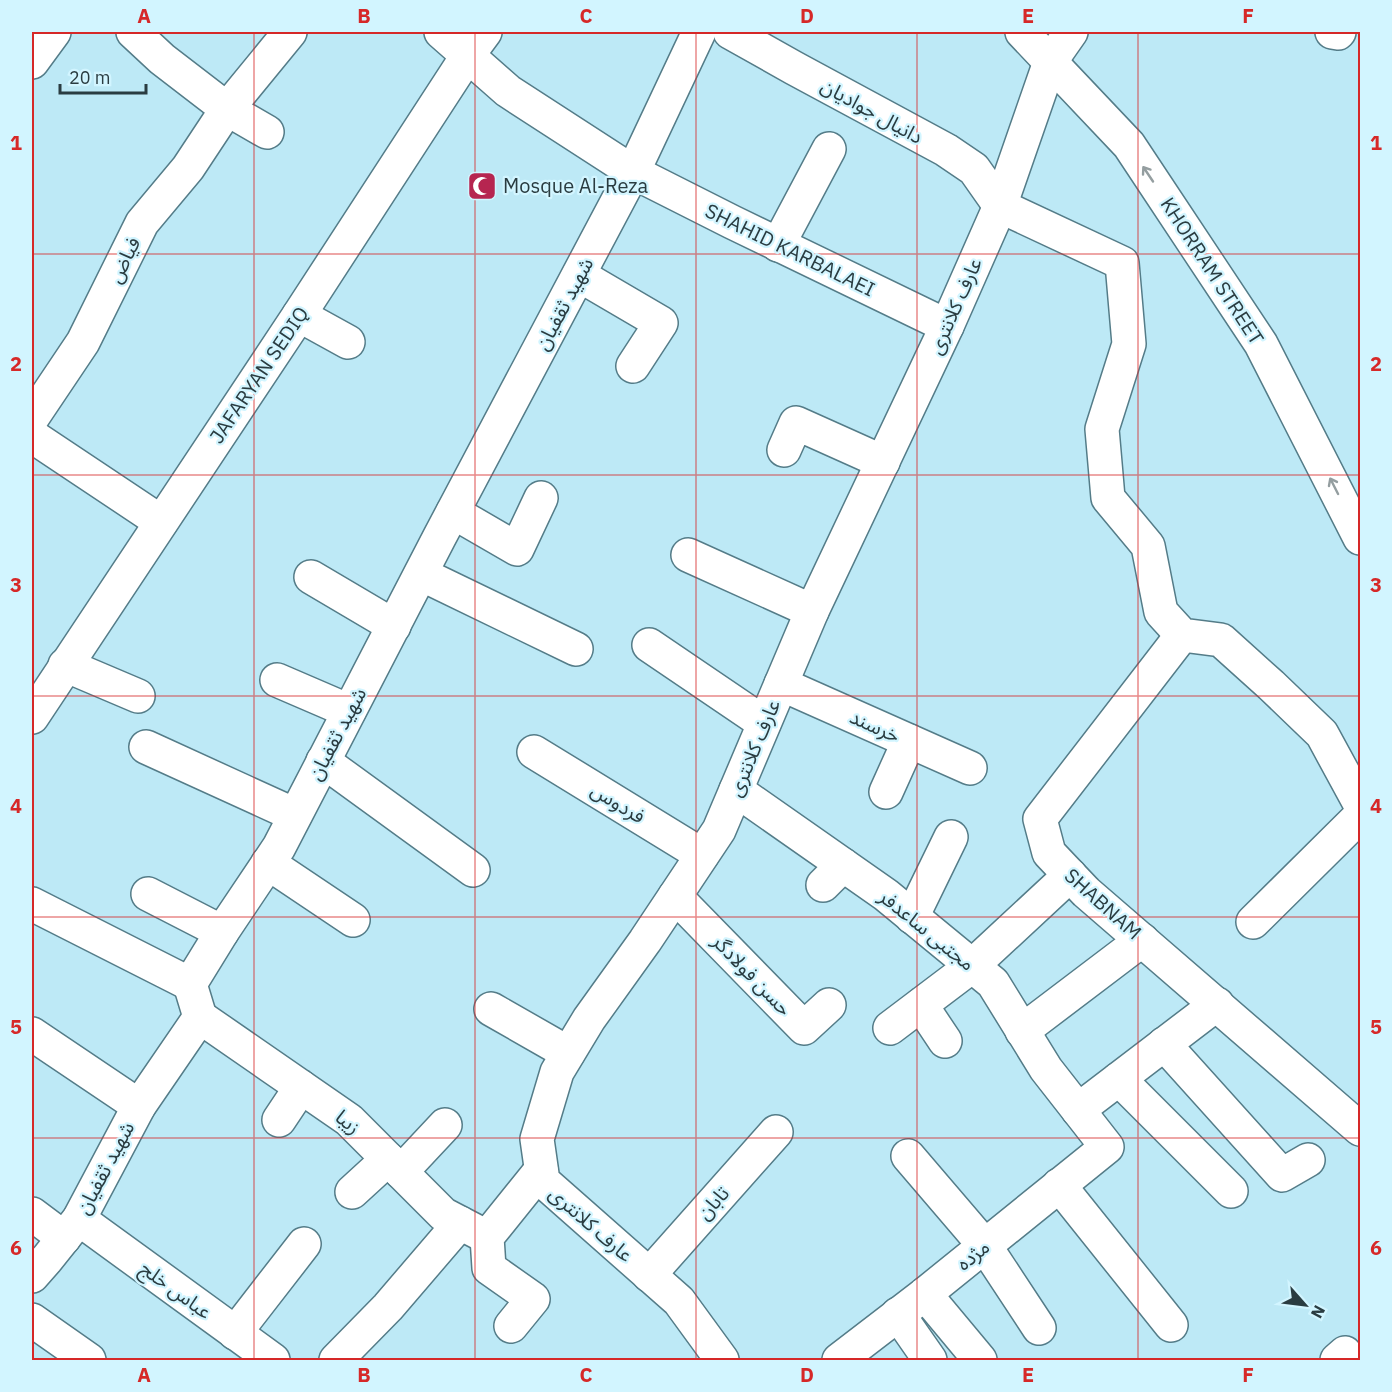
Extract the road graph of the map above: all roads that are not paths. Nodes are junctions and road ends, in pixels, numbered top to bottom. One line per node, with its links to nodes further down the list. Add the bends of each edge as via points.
1 (54, 32): 12 (street)
2 (133, 32): 14 (street)
3 (290, 32): 14 (street, فیاض)
4 (441, 32): 11 (street, SHAHID KARBALAEI)
5 (699, 32): 17 (street, شهید ثقفیان)
6 (730, 32): 18 (street, دانیال جوادیان, via 946,150 974,169)
7 (1022, 32): 13 (street, KHORRAM STREET)
8 (1071, 32): 13 (street, عارف کلانتری)
9 (1332, 32): 10 (street)
10 (1339, 32)
11 (476, 43): 17 (street, SHAHID KARBALAEI, via 508,91); 21 (street, JAFARYAN SEDIQ)
12 (32, 62)
13 (1050, 62): 18 (street, عارف کلانتری); 32 (street, KHORRAM STREET, one-way to 13, via 1261,344 1129,145)
14 (227, 109): 15 (street); 25 (street, فیاض, via 188,168 142,224 83,342)
15 (267, 132)
16 (829, 149): 19 (street)
17 (633, 172): 19 (street, SHAHID KARBALAEI); 20 (street, شهید ثقفیان)
18 (1000, 206): 22 (street, عارف کلانتری); 38 (street, via 1122,263 1129,344 1102,429 1108,498 1148,546 1161,612)
19 (778, 245): 22 (street, SHAHID KARBALAEI)
20 (579, 274): 24 (street, via 661,323); 30 (street, شهید ثقفیان)
21 (299, 315): 23 (street); 31 (street, JAFARYAN SEDIQ)
22 (947, 326): 28 (street, عارف کلانتری)
23 (348, 342)
24 (633, 366)
25 (32, 418)
26 (32, 436): 31 (street)
27 (784, 450): 28 (street, via 795,423)
28 (883, 462): 36 (street, عارف کلانتری)
29 (541, 498): 30 (street, via 517,549)
30 (453, 512): 34 (street, شهید ثقفیان)
31 (161, 522): 41 (street, JAFARYAN SEDIQ)
32 (1360, 538)
33 (688, 555): 36 (street)
34 (421, 574): 37 (street, شهید ثقفیان); 40 (street)
35 (311, 577): 37 (street)
36 (812, 611): 43 (street, عارف کلانتری)
37 (394, 626): 45 (street, شهید ثقفیان)
38 (1182, 635): 55 (street, via 1221,640 1271,685 1322,734); 62 (street, SHABNAM, via 1040,819 1049,853)
39 (649, 645): 47 (street)
40 (576, 649)
41 (65, 665): 44 (street); 46 (street, JAFARYAN SEDIQ)
42 (277, 680): 45 (street)
43 (781, 684): 47 (street, عارف کلانتری); 48 (street, خرسند)
44 (138, 696)
45 (349, 711): 51 (street, شهید ثقفیان)
46 (32, 717)
47 (764, 723): 53 (street, عارف کلانتری)
48 (909, 741): 52 (street, خرسند); 54 (street)
49 (146, 747): 56 (street)
50 (534, 752): 59 (street, فردوس)
51 (323, 762): 56 (street, شهید ثقفیان); 61 (street)
52 (970, 768)
53 (736, 790): 59 (street, عارف کلانتری, via 719,830); 66 (street, مجتبی ساعدفر, via 833,875 886,895)
54 (886, 792)
55 (1360, 804)
56 (295, 815): 60 (street, شهید ثقفیان)
57 (1360, 816): 68 (street)
58 (951, 837): 66 (street)
59 (702, 855): 64 (street, عارف کلانتری)
60 (268, 863): 67 (street); 69 (street, شهید ثقفیان)
61 (473, 870)
62 (1070, 875): 70 (street, SHABNAM); 71 (street)
63 (148, 894): 69 (street)
64 (675, 896): 74 (street, حسن فولادگر, via 804,1028); 83 (street, عارف کلانتری)
65 (32, 904): 72 (street)
66 (912, 917): 71 (street, مجتبی ساعدفر)
67 (353, 920)
68 (1253, 922)
69 (222, 932): 72 (street, شهید ثقفیان)
70 (1142, 940): 73 (street, SHABNAM); 79 (street)
71 (972, 966): 75 (street); 79 (street, مجتبی ساعدفر, via 993,983)
72 (190, 984): 77 (street)
73 (1216, 1004): 82 (street); 90 (street, SHABNAM)
74 (829, 1005)
75 (921, 1005): 78 (street); 81 (street)
76 (490, 1009): 83 (street)
77 (200, 1017): 85 (street, زیبا); 86 (street, شهید ثقفیان)
78 (890, 1028)
79 (1022, 1031): 87 (street, مجتبی ساعدفر)
80 (32, 1034): 86 (street)
81 (945, 1041)
82 (1164, 1044): 84 (street); 94 (street, via 1282,1175)
83 (568, 1053): 96 (street, عارف کلانتری, via 557,1072 537,1139)
84 (1119, 1079): 87 (street); 98 (street)
85 (301, 1087): 88 (street); 95 (street, زیبا, via 349,1120)
86 (139, 1106): 101 (street, شهید ثقفیان)
87 (1078, 1110): 92 (street, مجتبی ساعدفر)
88 (279, 1120)
89 (445, 1125): 95 (street)
90 (1360, 1129)
91 (776, 1132): 105 (street, تابان)
92 (1107, 1147): 97 (street, مژده)
93 (908, 1156): 104 (street)
94 (1308, 1160)
95 (395, 1166): 99 (street); 102 (street, زیبا, via 443,1214)
96 (541, 1170): 102 (street); 105 (street, عارف کلانتری, via 543,1181)
97 (1059, 1185): 104 (street, مژده); 110 (street)
98 (1231, 1191)
99 (352, 1192)
100 (32, 1214): 101 (street, عباس خلج)
101 (71, 1229): 106 (street, شهید ثقفیان); 113 (street, عباس خلج)
102 (473, 1230): 111 (street, via 489,1268 533,1299); 116 (street)
103 (304, 1244): 113 (street)
104 (985, 1246): 107 (street, مژده); 112 (street)
105 (649, 1275): 117 (street, عارف کلانتری, via 679,1301)
106 (32, 1276)
107 (925, 1294): 108 (street, مژده); 120 (street)
108 (898, 1314): 118 (street, مژده); 119 (street)
109 (32, 1320): 114 (street)
110 (1171, 1325)
111 (511, 1326)
112 (1039, 1329)
113 (235, 1333): 115 (street, عباس خلج)
114 (89, 1360)
115 (273, 1360)
116 (336, 1360)
117 (722, 1360)
118 (838, 1360)
119 (930, 1360)
120 (980, 1360)

